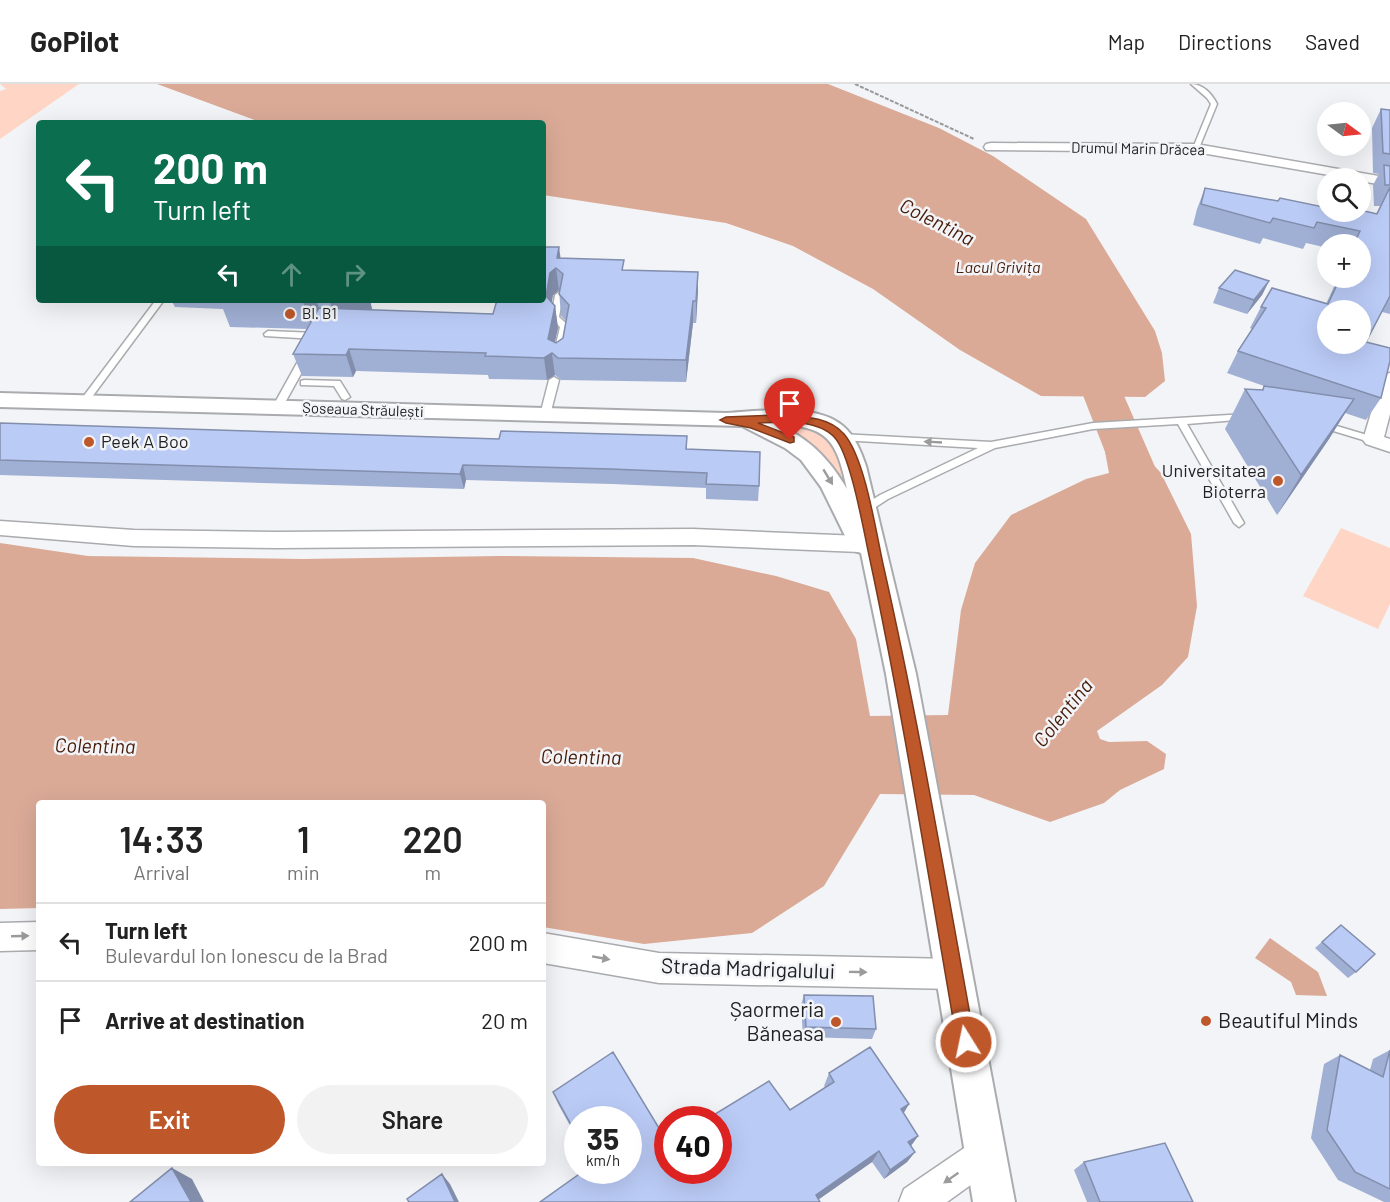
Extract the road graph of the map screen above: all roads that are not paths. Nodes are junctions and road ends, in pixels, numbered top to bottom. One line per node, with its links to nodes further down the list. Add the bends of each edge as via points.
1 (1194, 84): 3 (lane, via 1214,104)
2 (991, 147): 3 (street, Drumul Marin Drăcea)
3 (1196, 148): 4 (street, Drumul Marin Drăcea)
4 (1390, 182)
5 (560, 295): 8 (lane, via 555,318 565,326)
6 (158, 303): 14 (lane)
7 (268, 334): 15 (lane, via 319,332)
8 (558, 360)
9 (1390, 379): 22 (street)
10 (554, 380): 16 (lane)
11 (304, 383): 12 (lane, via 337,383)
12 (345, 398)
13 (0, 400): 14 (street, Șoseaua Străulești)
14 (83, 403): 15 (street, Șoseaua Străulești)
15 (277, 408): 16 (street, Șoseaua Străulești)
16 (545, 415): 18 (street, Șoseaua Străulești)
17 (1256, 416): 20 (lane)
18 (726, 420): 21 (street, via 806,420 830,427); 27 (street, one-way to 27, via 770,430 805,451 825,471)
19 (1306, 420): 22 (lane)
20 (1181, 421): 23 (lane, via 1093,426); 25 (lane)
21 (841, 437): 23 (lane, one-way to 21); 24 (street, via 850,452)
22 (1382, 443)
23 (992, 445): 24 (lane)
24 (865, 510): 28 (street)
25 (1239, 523)
26 (0, 528): 27 (street, via 134,538 693,537)
27 (860, 544): 28 (street)
28 (884, 596): 32 (street)
29 (36, 936): 30 (street, one-way to 29)
30 (0, 937)
31 (546, 949): 32 (street, Strada Madrigalului, one-way to 32, via 659,968)
32 (954, 974): 33 (street)
33 (986, 1154): 34 (street, one-way to 34); 35 (street)
34 (917, 1202)
35 (994, 1202)

